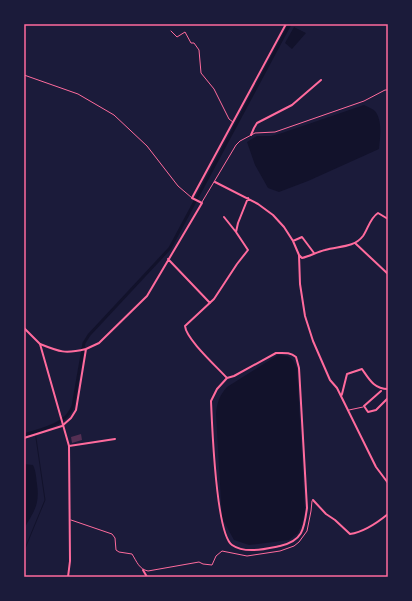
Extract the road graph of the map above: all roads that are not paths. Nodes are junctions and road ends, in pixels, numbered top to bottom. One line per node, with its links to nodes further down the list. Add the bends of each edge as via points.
1 (286, 24): 6 (street)
2 (172, 31): 6 (lane, via 177,37 185,32 191,43 194,43 198,50 201,73 214,89 229,119)
3 (24, 75): 9 (lane, via 78,94 119,118 147,146 178,186)
4 (321, 80): 7 (street, via 292,105 257,123)
5 (388, 90): 7 (lane, via 276,132)
6 (234, 123): 9 (street)
7 (251, 135): 8 (lane, via 236,146)
8 (215, 182): 10 (street); 11 (lane)
9 (192, 198): 11 (street)
10 (248, 198): 14 (street); 15 (street, via 273,216)
11 (202, 203): 19 (street)
12 (224, 217): 14 (street)
13 (388, 218): 16 (street, via 378,213 374,215 363,236)
14 (236, 232): 21 (street, via 248,250)
15 (293, 241): 17 (street, via 302,237); 18 (street)
16 (355, 243): 17 (street); 20 (street)
17 (314, 253): 18 (street, via 302,258)
18 (299, 255): 28 (street, via 305,316 330,380)
19 (168, 259): 21 (street); 24 (street, via 148,296 99,343)
20 (388, 274)
21 (210, 303): 25 (street, via 185,326 186,331)
22 (24, 328): 23 (street)
23 (40, 344): 24 (street, via 58,352 70,353); 32 (street)
24 (86, 349): 32 (street, via 76,410)
25 (227, 378): 25 (street, via 276,353 284,352 296,357 299,368 307,508 304,527 298,539 287,544 260,550 240,549 230,544 224,532 210,401 217,388)
26 (388, 389): 28 (street, via 373,385 362,369 347,374)
27 (381, 391): 30 (street)
28 (341, 396): 31 (street)
29 (388, 398): 30 (street, via 373,411 368,412)
30 (364, 406): 31 (lane)
31 (348, 411): 36 (street, via 376,467)
32 (62, 426): 33 (street); 35 (street)
33 (24, 438)
34 (115, 439): 35 (street)
35 (69, 446): 39 (street)
36 (388, 483)
37 (313, 500): 38 (street, via 350,534 364,530); 40 (lane, via 307,531 299,542 287,549 247,556 222,551 212,565 199,562 153,571)
38 (388, 514)
39 (70, 520): 40 (lane, via 112,534 116,550 132,554); 41 (street)
40 (143, 570): 42 (street)
41 (68, 577)
42 (147, 577)

